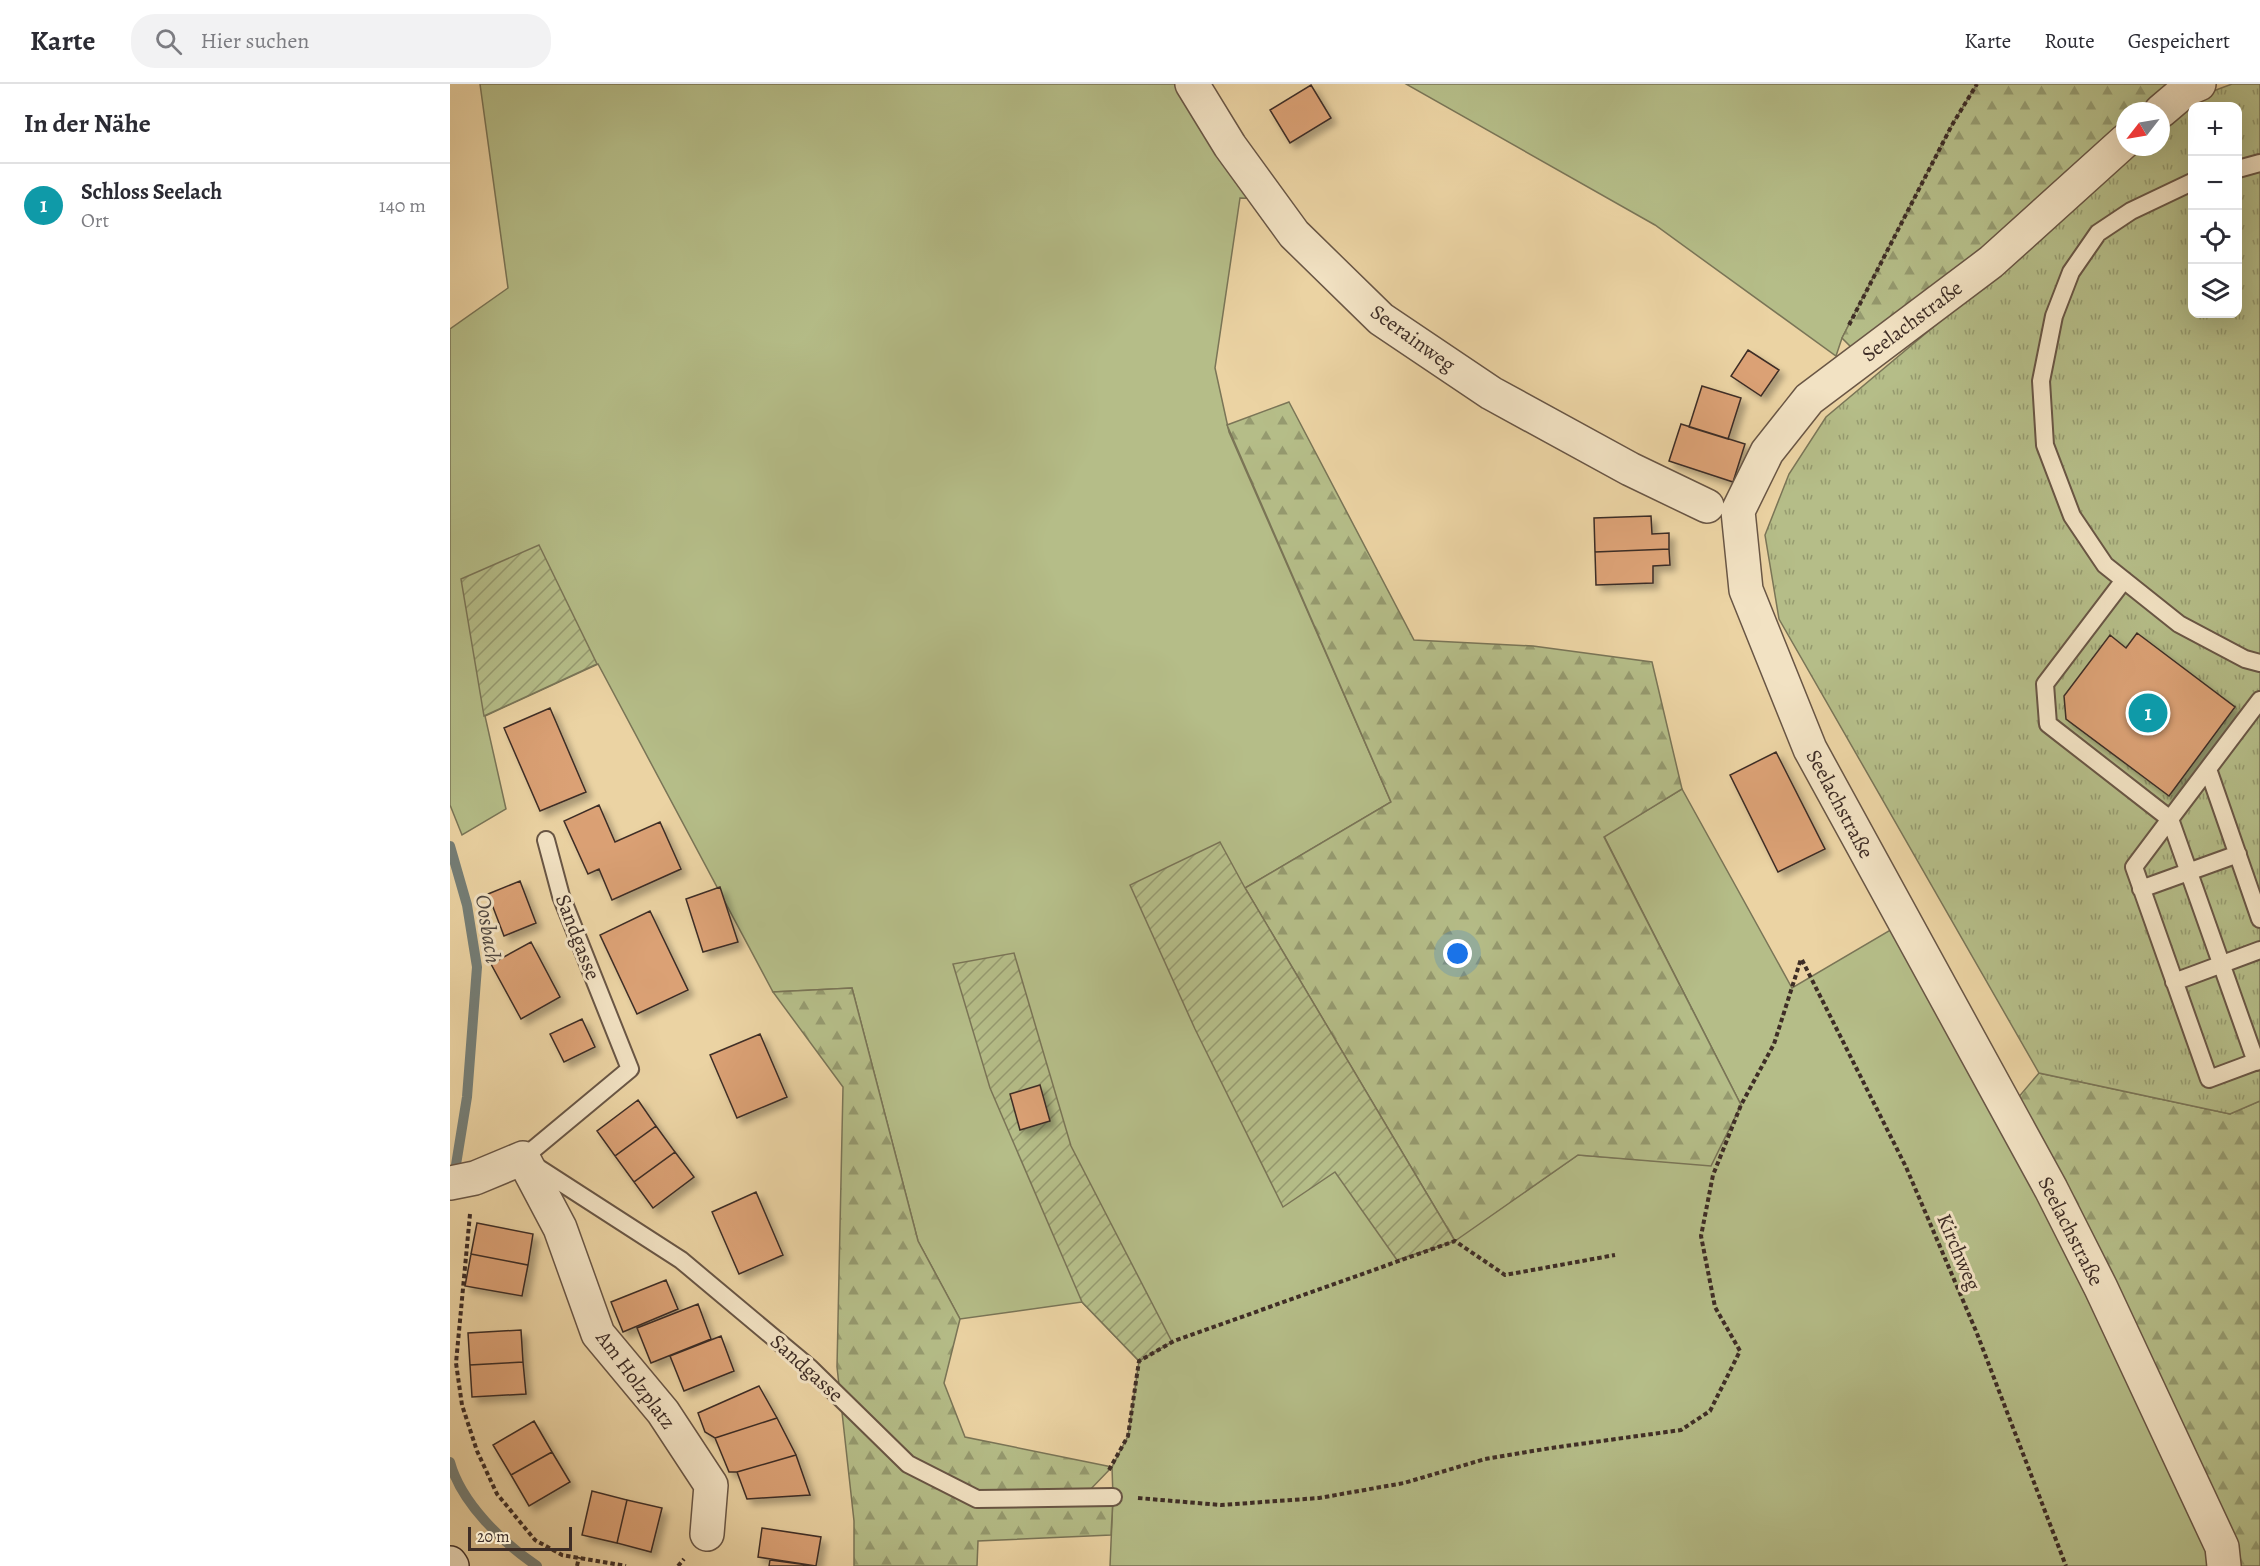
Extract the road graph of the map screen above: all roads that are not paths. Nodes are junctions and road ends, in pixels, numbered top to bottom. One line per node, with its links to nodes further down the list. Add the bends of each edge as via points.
1 (1192, 84): 8 (street, Seerainweg, via 1230,146 1294,234 1382,319 1491,393)
2 (2199, 84): 3 (street)
3 (2170, 103)
4 (2116, 149): 27 (street, Seelachstraße, via 1991,262 1809,399 1767,452 1738,511 1746,590 1810,749 2061,1209 2222,1547)
5 (2260, 163): 6 (lane)
6 (2242, 168)
7 (2188, 184): 9 (lane, via 2131,211 2098,233 2066,283 2054,316 2041,381 2045,445 2072,516 2105,565)
8 (1707, 506)
9 (2124, 580): 10 (lane, via 2179,624); 13 (lane, via 2045,684 2048,724)
10 (2260, 663)
11 (2260, 700): 12 (lane)
12 (2208, 769): 13 (lane); 15 (lane)
13 (2170, 819): 16 (lane); 17 (lane, via 2134,867)
14 (546, 840): 23 (lane, Sandgasse, via 561,896 630,1069)
15 (2238, 854): 16 (lane); 18 (lane)
16 (2188, 872): 17 (lane); 20 (lane)
17 (2141, 889): 21 (lane)
18 (2260, 919)
19 (2260, 950): 20 (lane)
20 (2221, 964): 21 (lane); 22 (lane)
21 (2174, 982): 22 (lane, via 2209,1079)
22 (2258, 1061)
23 (523, 1158): 24 (street, Sandgasse); 25 (lane, Sandgasse, via 681,1260 810,1368 908,1464 977,1499); 26 (street, Am Holzplatz, via 560,1228 598,1334 663,1412 711,1485)
24 (456, 1182)
25 (1113, 1497)
26 (707, 1534)
27 (2224, 1566)

